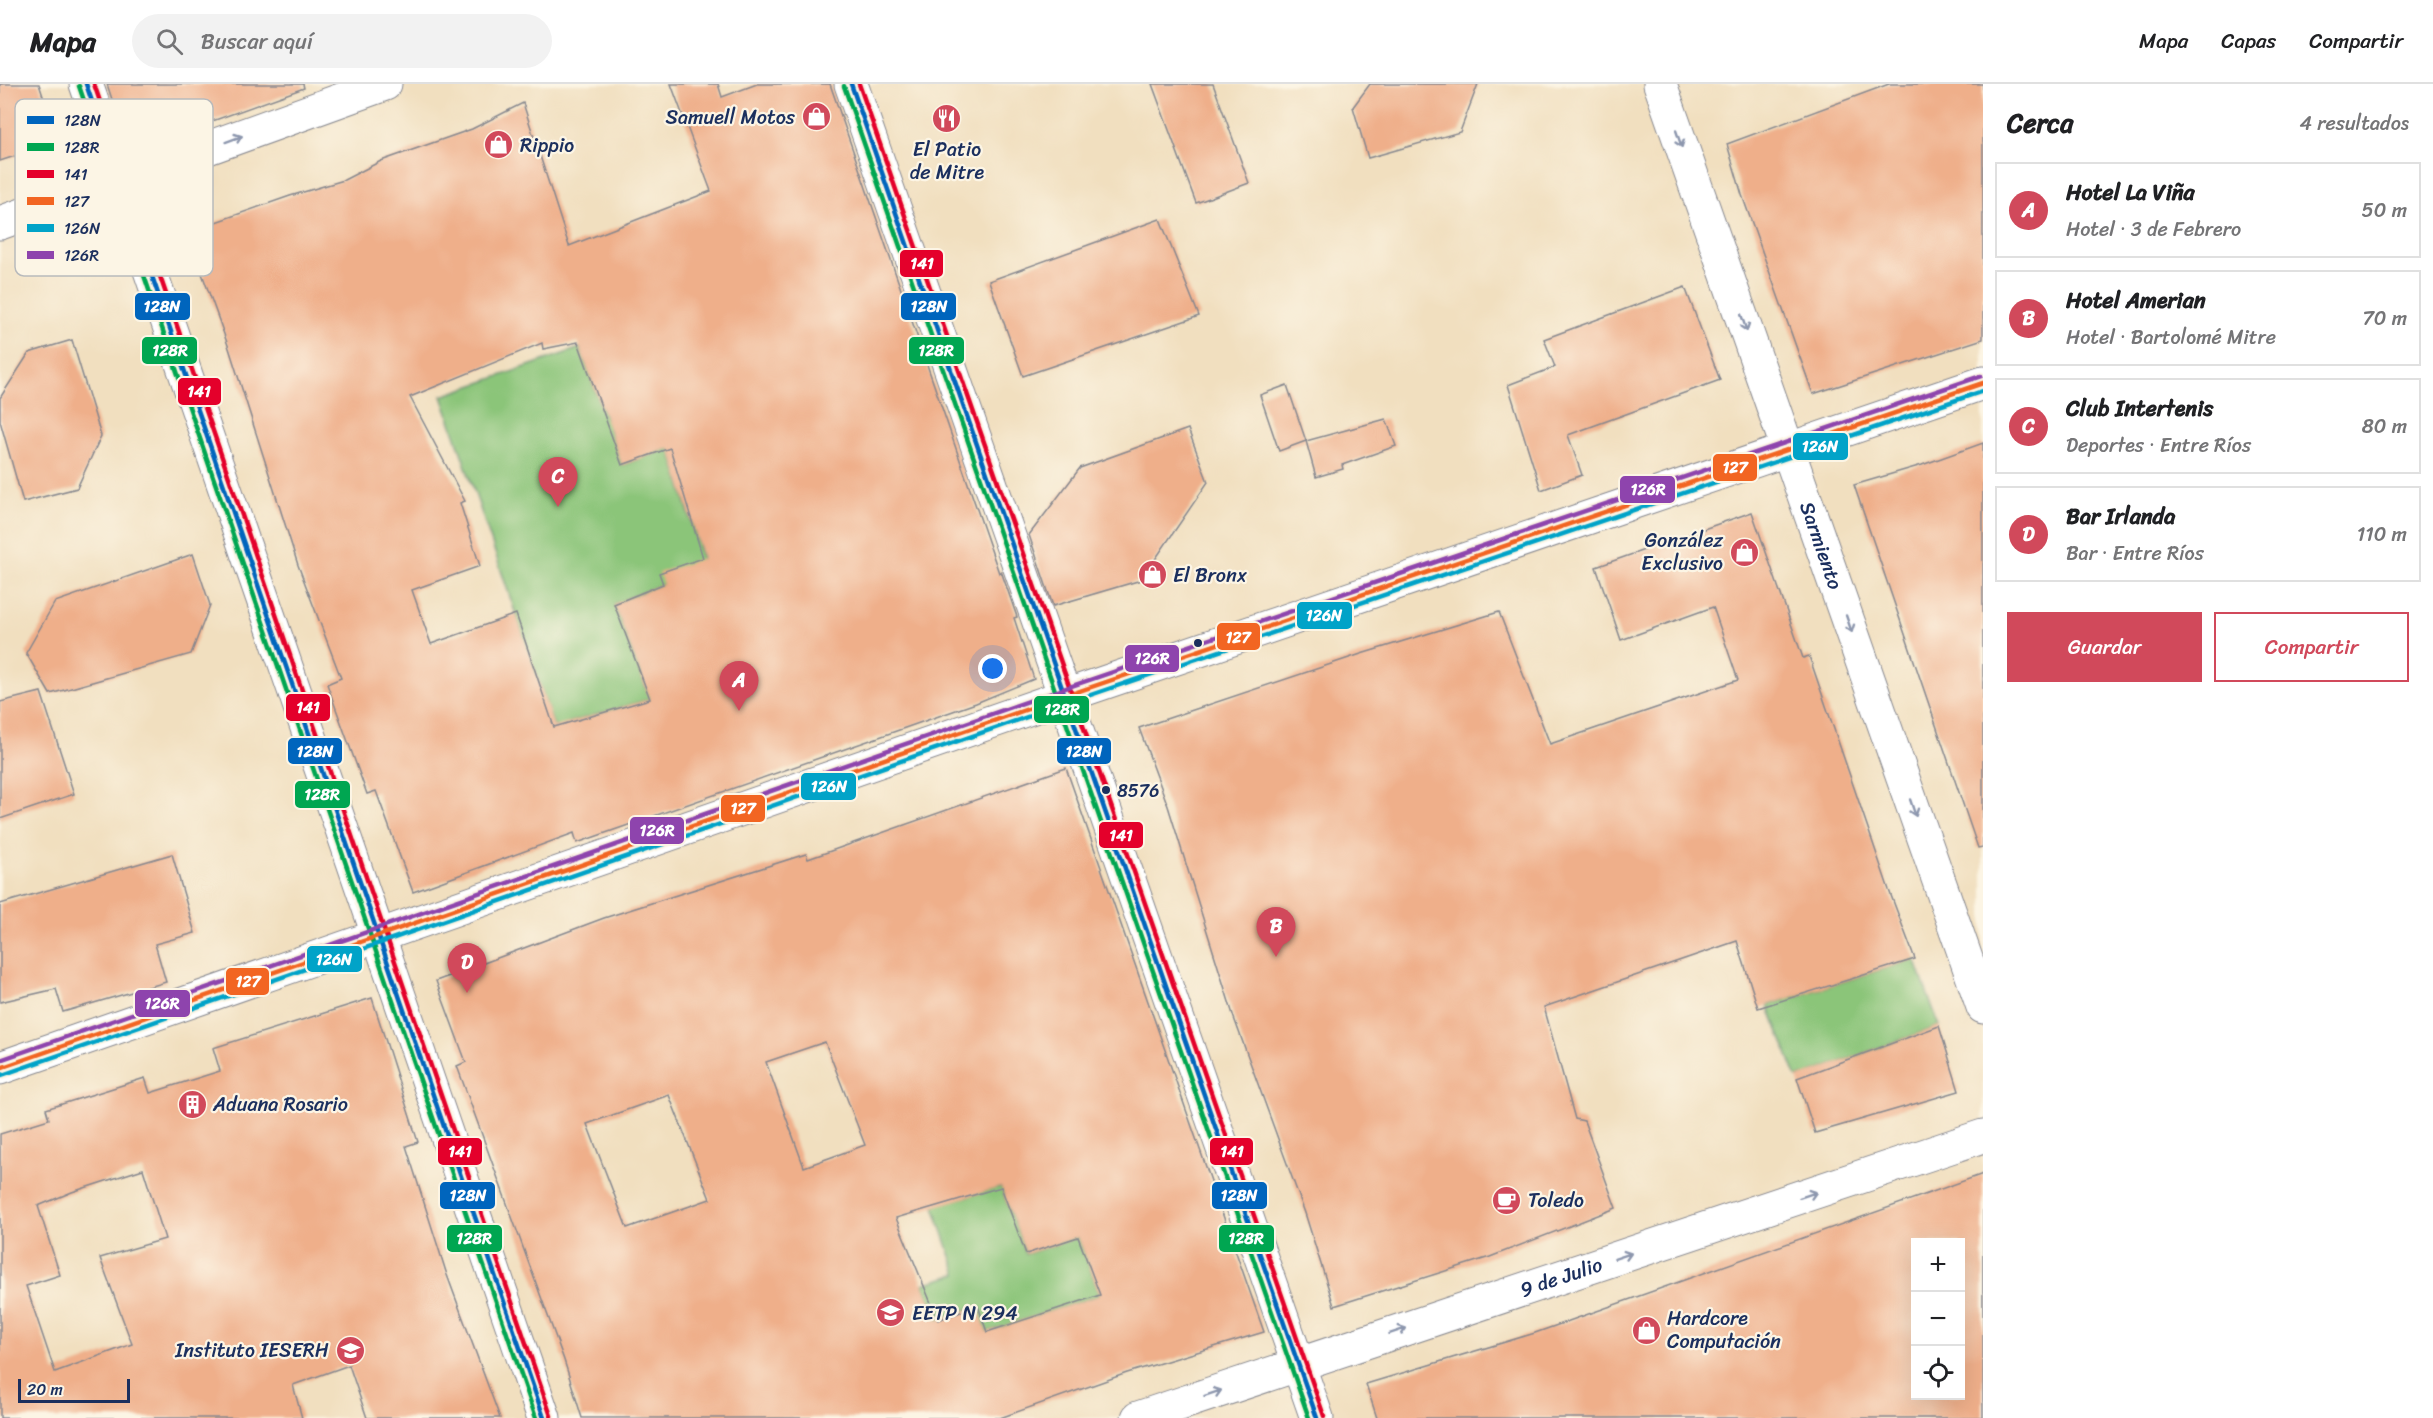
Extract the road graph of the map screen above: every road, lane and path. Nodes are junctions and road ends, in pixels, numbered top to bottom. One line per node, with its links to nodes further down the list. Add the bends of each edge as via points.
1 (86, 84): 5 (street)
2 (385, 84): 6 (street, one-way to 2)
3 (852, 84): 12 (street)
4 (1660, 84): 11 (street, Sarmiento, one-way to 11)
5 (91, 99)
6 (213, 146)
7 (15, 218): 8 (street)
8 (0, 223)
9 (153, 276): 13 (street)
10 (1983, 383): 11 (street)
11 (1788, 450): 12 (street); 14 (street, Sarmiento, one-way to 14)
12 (1065, 696): 13 (street); 17 (street)
13 (378, 936): 15 (street); 18 (street)
14 (1983, 1006)
15 (0, 1068)
16 (1983, 1136): 17 (street, 9 de Julio, one-way to 16)
17 (1298, 1365): 19 (street, 9 de Julio, one-way to 17); 20 (street)
18 (544, 1418)
19 (1138, 1418)
20 (1317, 1418)

